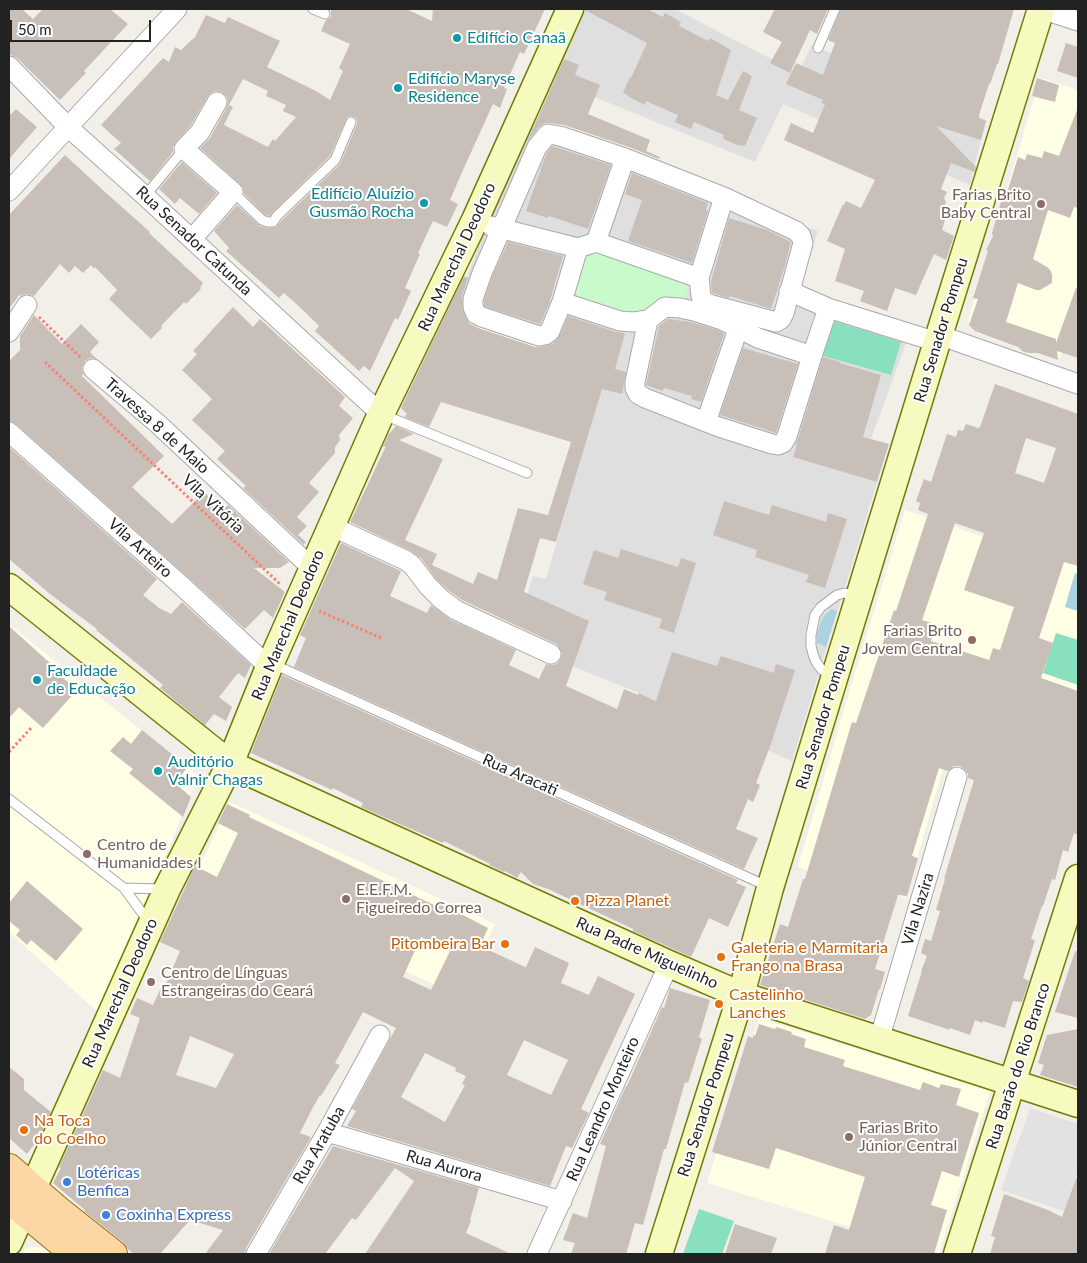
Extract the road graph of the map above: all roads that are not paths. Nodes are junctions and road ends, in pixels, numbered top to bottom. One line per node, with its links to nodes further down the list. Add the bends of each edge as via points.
1 (178, 9): 12 (street)
2 (313, 9): 6 (lane)
3 (570, 9): 19 (street, Rua Marechal Deodoro)
4 (836, 9): 8 (lane)
5 (1041, 9): 7 (street); 31 (street, Rua Senador Pompeu)
6 (324, 14)
7 (1078, 21)
8 (818, 48)
9 (9, 66): 12 (street, Rua Senador Catunda)
10 (217, 102): 13 (street, via 200,132)
11 (351, 122): 16 (lane, via 335,160 273,222 262,220)
12 (68, 127): 15 (street); 17 (street, Rua Senador Catunda)
13 (184, 148): 16 (street); 17 (lane)
14 (625, 158): 18 (street); 19 (street, via 548,134); 21 (street)
15 (9, 191)
16 (233, 192): 20 (street)
17 (145, 196): 20 (street, Rua Senador Catunda)
18 (724, 197): 23 (street); 24 (street, via 801,236 802,249)
19 (488, 225): 22 (street); 25 (street, via 482,273 473,299 476,314 539,336 550,331); 35 (street, Rua Marechal Deodoro)
20 (192, 239): 35 (street, Rua Senador Catunda)
21 (596, 242): 22 (street); 23 (street)
22 (578, 248): 25 (street)
23 (699, 278): 24 (street, via 704,302 776,322 782,319)
24 (789, 291): 27 (street)
25 (562, 302): 28 (street, via 620,321)
26 (27, 305): 30 (street)
27 (828, 308): 31 (street); 32 (street)
28 (648, 320): 29 (street, via 665,307 680,308 722,320); 36 (street, via 634,382 638,394)
29 (738, 329): 32 (street); 36 (street)
30 (9, 332)
31 (938, 338): 34 (street); 42 (street, Rua Senador Pompeu)
32 (812, 356): 36 (street, via 788,436 783,443 772,444)
33 (93, 369): 40 (street, Travessa 8 de Maio, via 157,423)
34 (1078, 384)
35 (381, 414): 38 (lane); 39 (street, Rua Marechal Deodoro)
36 (706, 422)
37 (9, 432): 44 (street, Vila Arteiro)
38 (527, 473)
39 (331, 526): 40 (street, Rua Marechal Deodoro); 43 (street, via 412,564 428,586 456,610)
40 (312, 568): 44 (street, Rua Marechal Deodoro, via 308,606)
41 (9, 587): 46 (street, Rua Padre Miguelinho)
42 (860, 596): 45 (street, Rua Senador Pompeu); 45 (lane, via 837,595 815,615 811,635 813,654 822,670)
43 (552, 654)
44 (269, 665): 46 (street, Rua Marechal Deodoro); 51 (lane, Rua Aracati)
45 (835, 677): 51 (street, Rua Senador Pompeu)
46 (230, 764): 52 (street, Rua Marechal Deodoro); 54 (street, Rua Padre Miguelinho)
47 (957, 777): 57 (street, Vila Nazira)
48 (9, 799): 50 (lane)
49 (1078, 878): 58 (street, Rua Barão do Rio Branco)
50 (124, 888): 52 (lane); 53 (lane)
51 (770, 888): 55 (street, Rua Senador Pompeu)
52 (167, 889): 53 (street, Rua Marechal Deodoro)
53 (150, 926): 62 (street, Rua Marechal Deodoro)
54 (669, 964): 55 (street, Rua Padre Miguelinho); 63 (street, Rua Leandro Monteiro)
55 (741, 995): 57 (street, Rua Padre Miguelinho); 69 (street, Rua Senador Pompeu)
56 (380, 1035): 60 (street, Rua Aratuba)
57 (879, 1040): 58 (street, Rua Padre Miguelinho)
58 (1012, 1083): 59 (street, Rua Padre Miguelinho); 70 (street, Rua Barão do Rio Branco)
59 (1078, 1104)
60 (327, 1132): 63 (street, Rua Aurora); 67 (street, Rua Aratuba)
61 (9, 1168): 62 (main road)
62 (22, 1199): 64 (street, Rua Marechal Deodoro); 65 (main road); 66 (main road, via 60,1212)
63 (562, 1201): 68 (street, Rua Leandro Monteiro)
64 (9, 1242)
65 (75, 1254)
66 (113, 1254)
67 (256, 1254)
68 (537, 1254)
69 (659, 1254)
70 (957, 1254)

